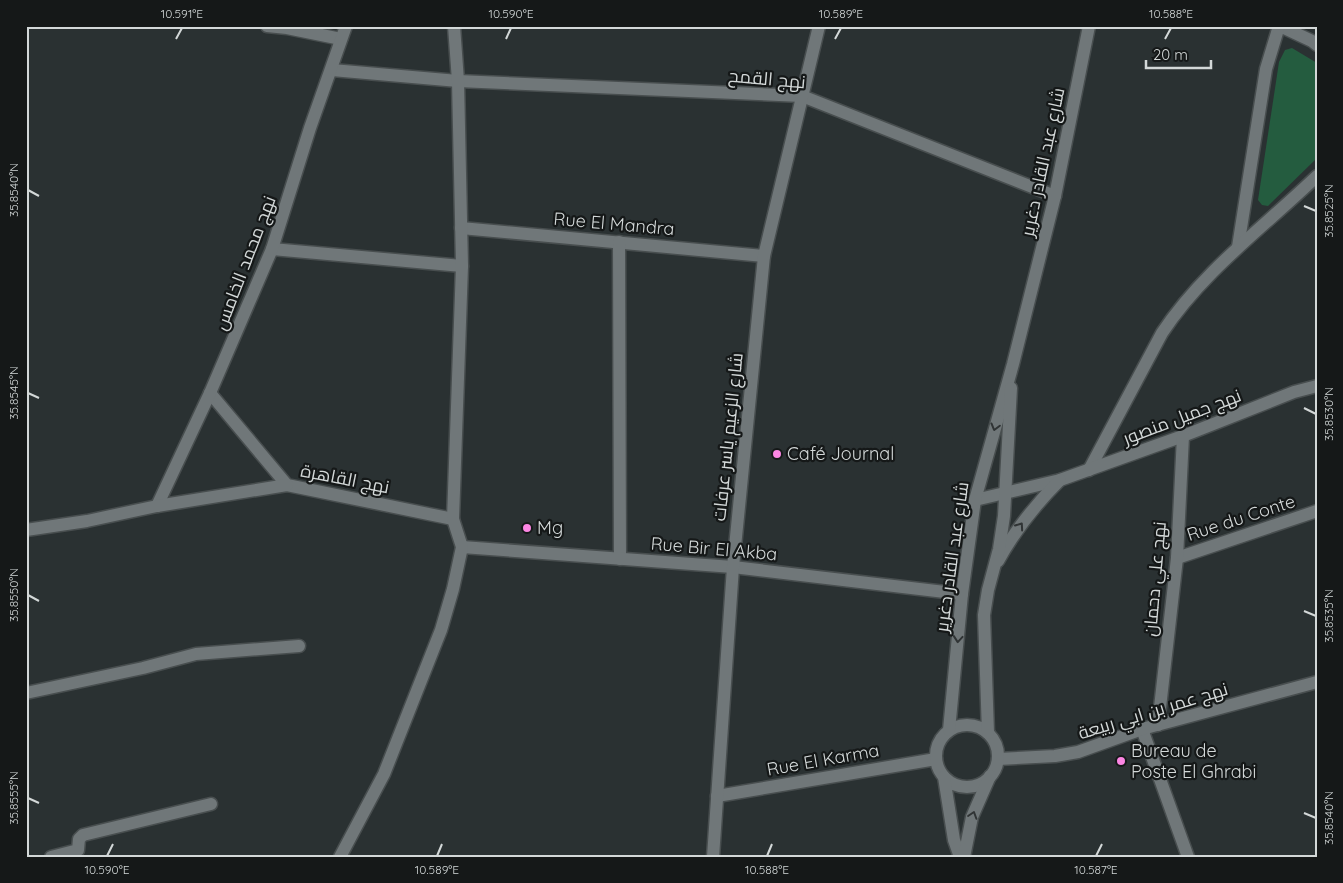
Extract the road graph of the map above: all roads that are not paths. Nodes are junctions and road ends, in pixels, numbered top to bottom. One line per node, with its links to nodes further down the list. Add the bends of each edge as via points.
1 (267, 26): 7 (street)
2 (346, 26): 7 (street, نهج محمد الخامس)
3 (454, 26): 10 (street)
4 (820, 26): 11 (street, شارع الزعيم ياسر عرفات)
5 (1089, 26): 13 (street, شارع عبد القادر دغرير)
6 (1280, 26): 8 (street); 16 (street, via 1266,69)
7 (342, 39): 9 (street, نهج محمد الخامس)
8 (1317, 45)
9 (332, 70): 10 (street, نهج القمح); 17 (street, نهج محمد الخامس, via 310,128)
10 (458, 81): 11 (street, نهج القمح); 14 (street)
11 (802, 96): 13 (street, نهج القمح); 18 (street, شارع الزعيم ياسر عرفات)
12 (1317, 176): 16 (street)
13 (1055, 196): 20 (street, شارع عبد القادر دغرير)
14 (461, 228): 15 (street, Rue El Mandra); 19 (street)
15 (619, 242): 18 (street, Rue El Mandra); 35 (street)
16 (1238, 247): 24 (street, via 1174,315)
17 (272, 250): 19 (street); 22 (street, نهج محمد الخامس)
18 (764, 256): 36 (street, شارع الزعيم ياسر عرفات)
19 (462, 266): 31 (street)
20 (1013, 364): 27 (street, شارع عبد القادر دغرير); 28 (street, شارع عبد القادر دغرير, one-way to 28)
21 (1317, 386): 23 (street, نهج جميل منصور)
22 (210, 393): 26 (street, نهج القاهرة); 29 (street, نهج محمد الخامس)
23 (1183, 436): 24 (street, نهج جميل منصور); 34 (street, نهج علي دحمان)
24 (1089, 470): 25 (street, نهج جميل منصور)
25 (1060, 480): 27 (street, نهج جميل منصور); 37 (street, one-way to 25, via 1023,521)
26 (287, 485): 29 (street); 31 (street, نهج القاهرة)
27 (1006, 493): 28 (street, نهج جميل منصور); 37 (street, شارع عبد القادر دغرير)
28 (975, 500): 38 (street, شارع عبد القادر دغرير)
29 (157, 506): 32 (street)
30 (1317, 511): 34 (street, Rue du Conte)
31 (453, 519): 33 (street)
32 (26, 530)
33 (462, 547): 35 (street, Rue Bir El Akba); 53 (street, via 441,630 384,774)
34 (1177, 558): 42 (street, نهج علي دحمان)
35 (620, 559): 36 (street, Rue Bir El Akba)
36 (733, 568): 38 (street, Rue Bir El Akba); 50 (street, شارع الزعيم ياسر عرفات)
37 (995, 568): 45 (street, شارع عبد القادر دغرير, via 984,616)
38 (962, 594): 44 (street, شارع عبد القادر دغرير, one-way to 44)
39 (299, 646): 41 (street, via 196,654)
40 (1317, 682): 42 (street, نهج عمر بن ابي ربيعة)
41 (26, 693)
42 (1158, 725): 43 (street, نهج عمر بن ابي ربيعة)
43 (1142, 729): 46 (street, نهج عمر بن ابي ربيعة, via 1078,752); 57 (street)
44 (949, 730): 45 (street, via 976,726); 47 (street, via 937,748)
45 (988, 733): 46 (street, via 994,740)
46 (998, 758): 48 (street)
47 (936, 759): 49 (street); 50 (street, Rue El Karma)
48 (991, 775): 49 (street, via 968,787); 56 (street, one-way to 48, via 972,816)
49 (944, 777): 55 (street, via 954,840)
50 (717, 796): 54 (street, شارع الزعيم ياسر عرفات)
51 (210, 804): 52 (street, via 83,835 79,839 78,850)
52 (50, 857)
53 (340, 857)
54 (713, 857)
55 (960, 857)
56 (964, 857)
57 (1188, 857)

